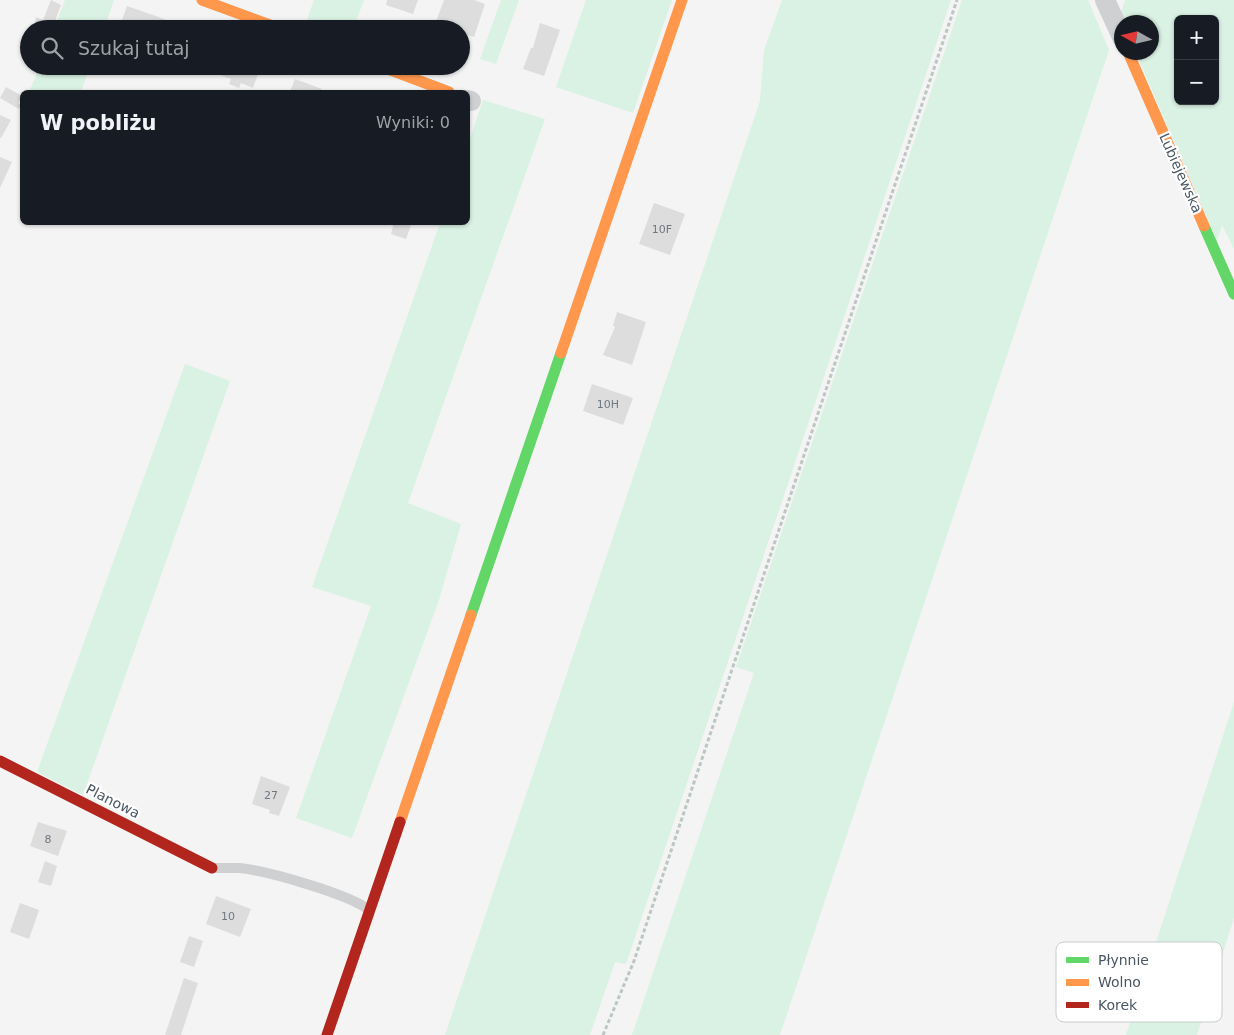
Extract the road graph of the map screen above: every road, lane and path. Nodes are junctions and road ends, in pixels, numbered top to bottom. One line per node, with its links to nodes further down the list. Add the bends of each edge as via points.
1 (202, 0): 6 (street)
2 (682, 0): 13 (street)
3 (957, 0): 15 (path, via 634,961)
4 (1106, 0): 5 (street)
5 (1114, 18)
6 (256, 20)
7 (1132, 60): 10 (street, Lubiejewska)
8 (404, 75): 9 (street)
9 (444, 90)
10 (1234, 294)
11 (0, 761): 12 (street, Planowa)
12 (212, 868): 13 (lane, via 242,868 278,877 348,898)
13 (371, 911): 14 (street)
14 (327, 1035)
15 (603, 1035)

